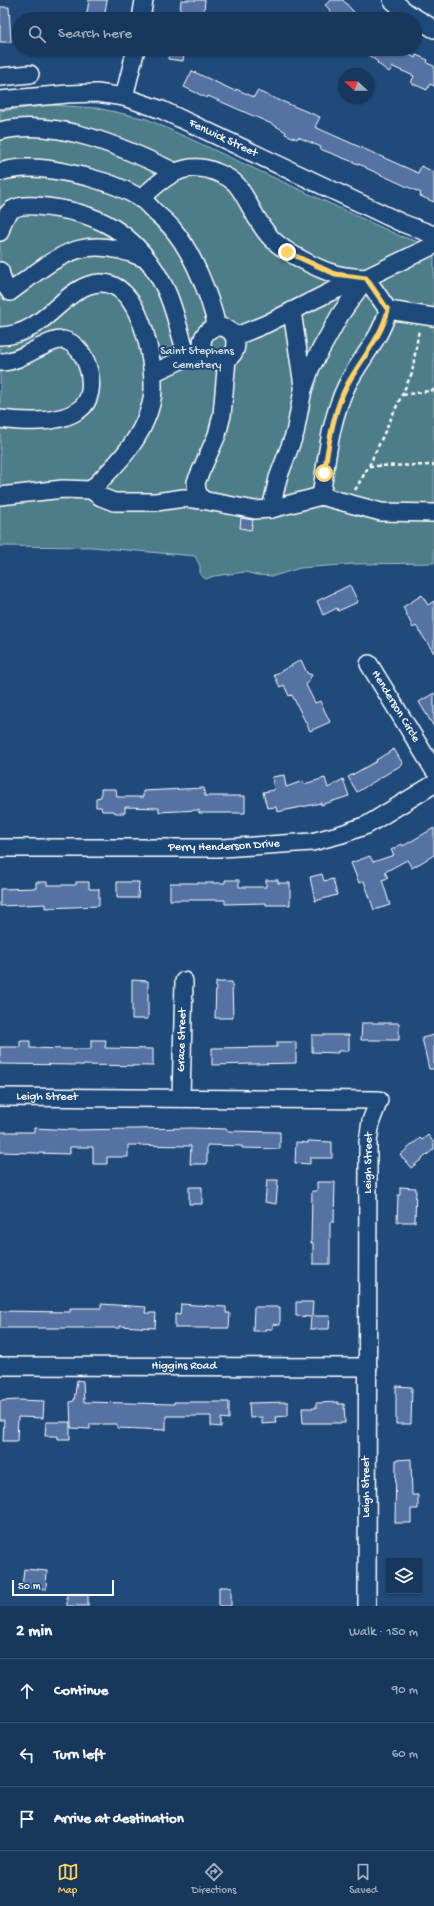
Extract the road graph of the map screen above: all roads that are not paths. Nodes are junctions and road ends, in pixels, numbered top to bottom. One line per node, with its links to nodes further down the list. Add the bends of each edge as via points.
1 (144, 0): 3 (street)
2 (392, 0): 4 (street)
3 (142, 12)
4 (406, 12)
5 (422, 22): 6 (street)
6 (434, 29)
7 (134, 56): 10 (street)
8 (30, 74): 9 (street)
9 (0, 77)
10 (124, 97): 11 (street, Fenwick Street, via 79,93); 17 (street, Fenwick Street, via 162,110 402,223)
11 (0, 100)
12 (0, 131): 14 (street, via 24,128 71,132)
13 (0, 172): 15 (street, via 30,168 58,170 106,182)
14 (174, 172): 15 (street); 21 (street, via 196,167 228,177 237,185 257,220 271,238 287,252 335,274)
15 (141, 199): 25 (street, via 172,228 182,243 208,297)
16 (0, 232): 19 (street, via 8,212 16,207 53,208 99,220 117,229 132,240)
17 (434, 235)
18 (434, 245): 21 (street)
19 (148, 260): 20 (street, via 112,247 95,246 67,252 10,292 2,282); 29 (street, via 165,288)
20 (0, 271)
21 (366, 278): 22 (street); 23 (street); 33 (street, via 320,348)
22 (388, 310): 24 (street); 37 (street, via 379,334 359,363 339,404 329,444)
23 (292, 311): 27 (street); 33 (street)
24 (427, 316)
25 (217, 328): 27 (street, via 229,330); 28 (street, via 210,330 205,336)
26 (0, 336): 32 (street, via 24,332 36,325 84,287 99,283 111,285 126,294 134,305)
27 (234, 337): 30 (street, via 235,350)
28 (203, 349): 29 (street); 30 (street, via 213,360)
29 (188, 357): 32 (street)
30 (227, 359): 38 (street, via 222,415 217,435 196,482)
31 (0, 362): 34 (street, via 19,358 61,340 73,343 81,350 88,367 91,388 87,402 81,409 67,416 42,420)
32 (153, 373): 35 (street, via 153,391 144,422 122,457)
33 (303, 390): 39 (street, via 294,433 278,478)
34 (0, 419)
35 (91, 490): 36 (street, via 62,489); 38 (street, via 114,502 156,502 184,498)
36 (0, 496)
37 (321, 496): 39 (street); 40 (street, via 382,512)
38 (202, 500): 39 (street, via 255,510)
39 (271, 509)
40 (434, 513)
41 (369, 664): 42 (street, Henderson Circle)
42 (434, 770)
43 (434, 784): 44 (street, Perry Henderson Drive, via 367,825 312,842 222,848)
44 (0, 848)
45 (184, 981): 47 (street, Grace Street)
46 (0, 1097): 47 (street, Leigh Street)
47 (181, 1098): 49 (street, Leigh Street, via 379,1100 371,1120 368,1142)
48 (0, 1366): 49 (street, Higgins Road)
49 (368, 1367): 50 (street, Leigh Street)
50 (367, 1606)

